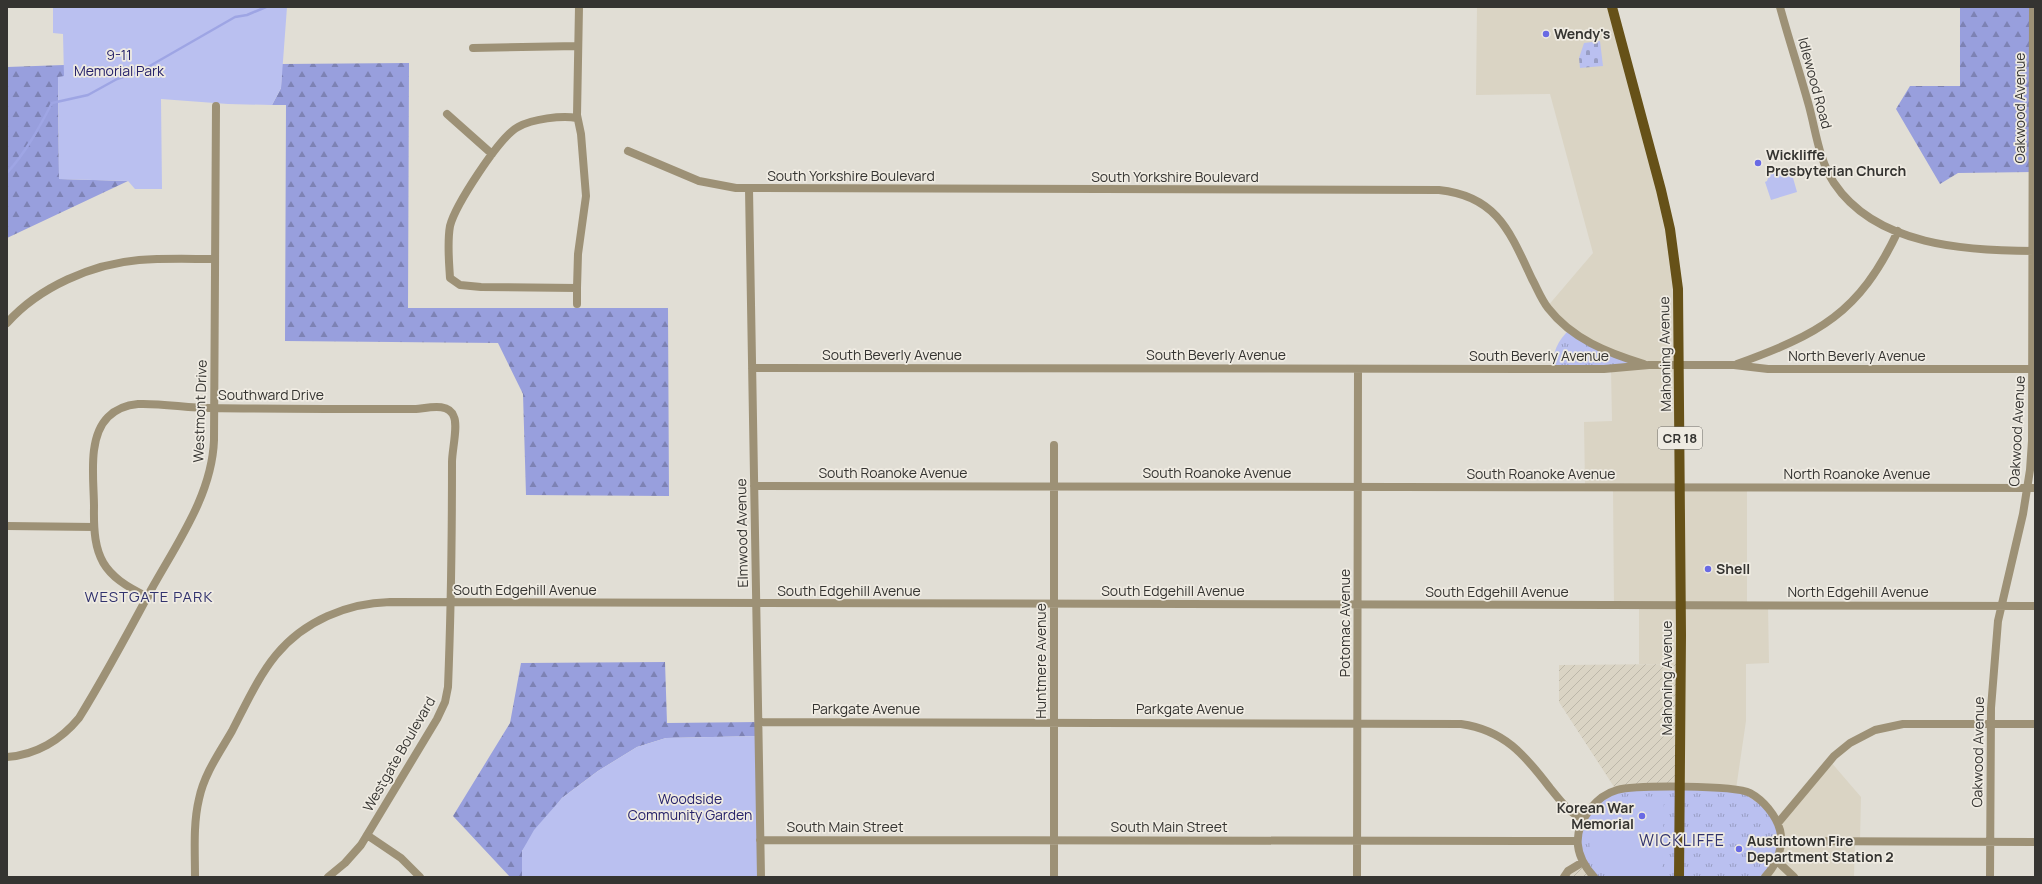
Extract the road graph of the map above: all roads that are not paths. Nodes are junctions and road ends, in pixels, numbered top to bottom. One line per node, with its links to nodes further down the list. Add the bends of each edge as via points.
1 (579, 7): 5 (street)
2 (1612, 7): 21 (main road, Mahoning Avenue / CR 18, via 1662,190 1670,229 1678,289)
3 (1780, 7): 14 (street, Idlewood Road, via 1829,174 1842,194 1865,215)
4 (2033, 7): 10 (street, Oakwood Avenue)
5 (578, 46): 6 (street); 9 (street)
6 (473, 48)
7 (216, 106): 16 (street, Westmont Drive)
8 (447, 114): 12 (street)
9 (577, 118): 12 (street, via 569,116 547,119 517,127); 17 (street, via 581,134 586,196 578,254)
10 (2034, 123): 15 (street, Oakwood Avenue)
11 (628, 151): 13 (street, South Yorkshire Boulevard, via 699,181)
12 (492, 154): 17 (street, via 454,214 450,227 448,254 450,278 460,285 481,287)
13 (749, 189): 20 (street, South Yorkshire Boulevard, via 1458,192 1485,205 1503,222 1543,301 1564,324 1598,347); 23 (street, Elmwood Avenue)
14 (1898, 231): 15 (street, Idlewood Road, via 1921,240 1960,248); 22 (street, via 1875,275 1839,315 1802,339)
15 (2034, 251): 25 (street, Oakwood Avenue)
16 (216, 259): 19 (street, via 139,260 99,268 51,288 28,303); 26 (street, Westmont Drive)
17 (577, 288): 18 (street)
18 (577, 304)
19 (7, 323)
20 (1649, 365): 21 (street, South Beverly Avenue); 24 (street, South Beverly Avenue, via 1604,369)
21 (1679, 365): 22 (street, North Beverly Avenue); 31 (main road, Mahoning Avenue / CR 18)
22 (1734, 365): 25 (street, North Beverly Avenue, via 1768,369)
23 (752, 368): 24 (street, South Beverly Avenue); 28 (street, Elmwood Avenue)
24 (1358, 369): 30 (street, Potomac Avenue)
25 (2034, 369): 32 (street, Oakwood Avenue)
26 (214, 408): 34 (street, Southward Drive, via 139,404 125,407 109,416 100,428 95,444); 35 (street, Westmont Drive, via 214,454 206,486); 36 (street, Southward Drive, via 444,407 451,412 456,422 452,457)
27 (1054, 445): 29 (street, Huntmere Avenue)
28 (754, 486): 29 (street, South Roanoke Avenue); 37 (street, Elmwood Avenue)
29 (1053, 486): 30 (street, South Roanoke Avenue); 38 (street, Huntmere Avenue)
30 (1358, 487): 31 (street, South Roanoke Avenue); 39 (street, Potomac Avenue)
31 (1680, 487): 32 (street, North Roanoke Avenue); 40 (main road, Mahoning Avenue / CR 18)
32 (2031, 488): 41 (street, Oakwood Avenue)
33 (7, 526): 34 (street)
34 (94, 527): 35 (street, Southward Drive, via 95,540 103,564 124,585)
35 (148, 597): 48 (street, Westmont Drive, via 92,696 72,726 43,748)
36 (451, 603): 37 (street, South Edgehill Avenue); 52 (street, Westgate Boulevard, via 448,687 445,702); 62 (street, South Edgehill Avenue, via 380,602 350,607 311,626 276,655 261,677 203,784 196,817)
37 (757, 604): 38 (street, South Edgehill Avenue); 43 (street, Elmwood Avenue)
38 (1054, 604): 39 (street, South Edgehill Avenue); 44 (street, Huntmere Avenue)
39 (1358, 605): 40 (street, South Edgehill Avenue); 45 (street, Potomac Avenue)
40 (1680, 605): 41 (street, North Edgehill Avenue); 49 (main road, Mahoning Avenue / CR 18)
41 (2001, 606): 42 (street, North Edgehill Avenue); 46 (street, Oakwood Avenue)
42 (2035, 606)
43 (759, 722): 44 (street, Parkgate Avenue); 53 (street, Elmwood Avenue)
44 (1054, 722): 45 (street, Parkgate Avenue); 54 (street, Huntmere Avenue)
45 (1357, 722): 50 (street, Parkgate Avenue, via 1461,724 1489,731 1516,748 1568,810); 55 (street, Potomac Avenue)
46 (1991, 724): 47 (street); 51 (street, via 1903,724 1884,727 1858,738 1834,756); 58 (street, Oakwood Avenue)
47 (2035, 724)
48 (7, 757)
49 (1680, 788): 50 (street, via 1616,790 1599,800); 51 (street, via 1731,788 1744,791 1762,802); 70 (main road, Mahoning Avenue / CR 18)
50 (1582, 819): 56 (street)
51 (1778, 823): 57 (street)
52 (367, 835): 63 (street, Westgate Boulevard, via 350,858); 64 (street, via 401,858)
53 (760, 840): 54 (street, South Main Street); 65 (street, Elmwood Avenue)
54 (1054, 840): 55 (street, South Main Street); 66 (street, Huntmere Avenue)
55 (1357, 841): 56 (street, South Main Street); 67 (street, Potomac Avenue)
56 (1577, 841): 61 (street)
57 (1781, 841): 58 (street); 60 (street)
58 (1990, 842): 59 (street); 73 (street, Oakwood Avenue)
59 (2035, 842)
60 (1777, 861): 71 (street); 72 (street)
61 (1582, 862): 68 (street, via 1568,871); 69 (street)
62 (195, 877)
63 (328, 877)
64 (420, 877)
65 (761, 877)
66 (1054, 877)
67 (1357, 877)
68 (1564, 877)
69 (1594, 877)
70 (1679, 877)
71 (1765, 877)
72 (1794, 877)
73 (1990, 877)

